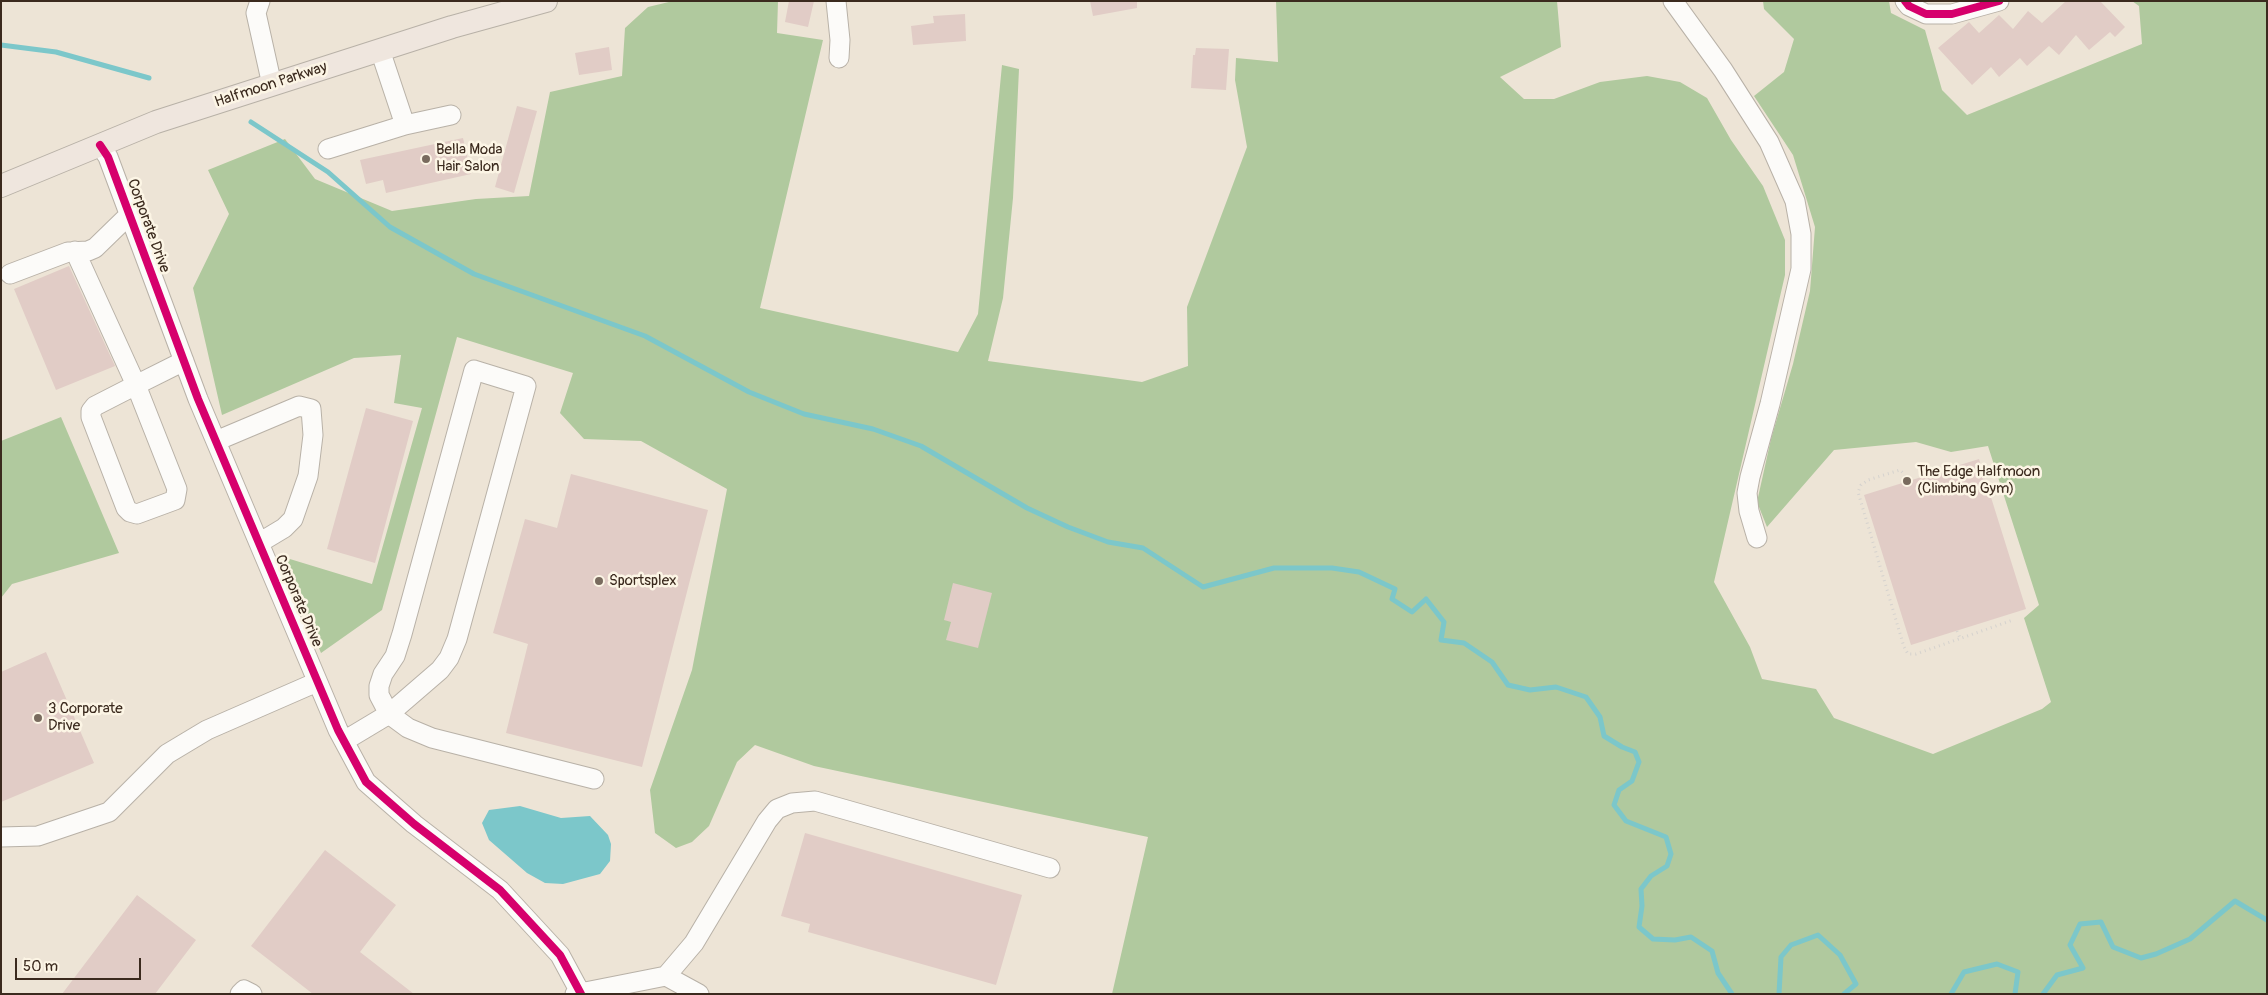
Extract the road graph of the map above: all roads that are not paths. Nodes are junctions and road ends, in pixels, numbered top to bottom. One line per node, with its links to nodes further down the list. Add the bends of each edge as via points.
1 (260, 1): 9 (street, via 256,13)
2 (546, 1): 7 (main road, Halfmoon Parkway)
3 (836, 1): 8 (street)
4 (1673, 1): 21 (street, via 1769,142 1795,201 1801,234 1801,269 1747,493)
5 (1906, 1): 6 (street, via 1909,6 1926,14 1952,14)
6 (1999, 1)
7 (380, 50): 9 (main road, Halfmoon Parkway); 11 (street)
8 (839, 58)
9 (272, 85): 12 (main road, Halfmoon Parkway, via 156,122)
10 (451, 115): 11 (street)
11 (405, 125): 13 (street)
12 (100, 145): 14 (main road, Halfmoon Parkway); 15 (street, Corporate Drive, via 108,157)
13 (328, 149)
14 (1, 186)
15 (130, 215): 16 (street, via 94,248); 18 (street, Corporate Drive)
16 (74, 251): 17 (street); 19 (street)
17 (10, 274)
18 (184, 361): 19 (street); 20 (street, Corporate Drive)
19 (136, 385): 19 (street, via 95,406 91,417 126,508 137,514 175,500 177,489)
20 (216, 441): 22 (street, Corporate Drive); 22 (street, via 299,406 311,409 313,435 308,476 293,519)
21 (1757, 538)
22 (259, 543): 23 (street, Corporate Drive)
23 (317, 682): 25 (street, Corporate Drive); 27 (street, via 206,730 167,754 108,812 38,836)
24 (388, 714): 24 (street, via 379,695 379,686 402,634 474,370 526,386 457,639 440,670); 25 (street); 26 (street, via 408,728 432,738)
25 (344, 741): 30 (street, Corporate Drive, via 366,782 414,824 500,890 560,956)
26 (594, 779)
27 (1, 837)
28 (1050, 868): 29 (street, via 815,801 792,802 778,809 768,820 694,943)
29 (666, 976): 30 (street); 33 (street)
30 (579, 993)
31 (240, 994): 32 (street, via 244,990)
32 (252, 994)
33 (700, 994)

